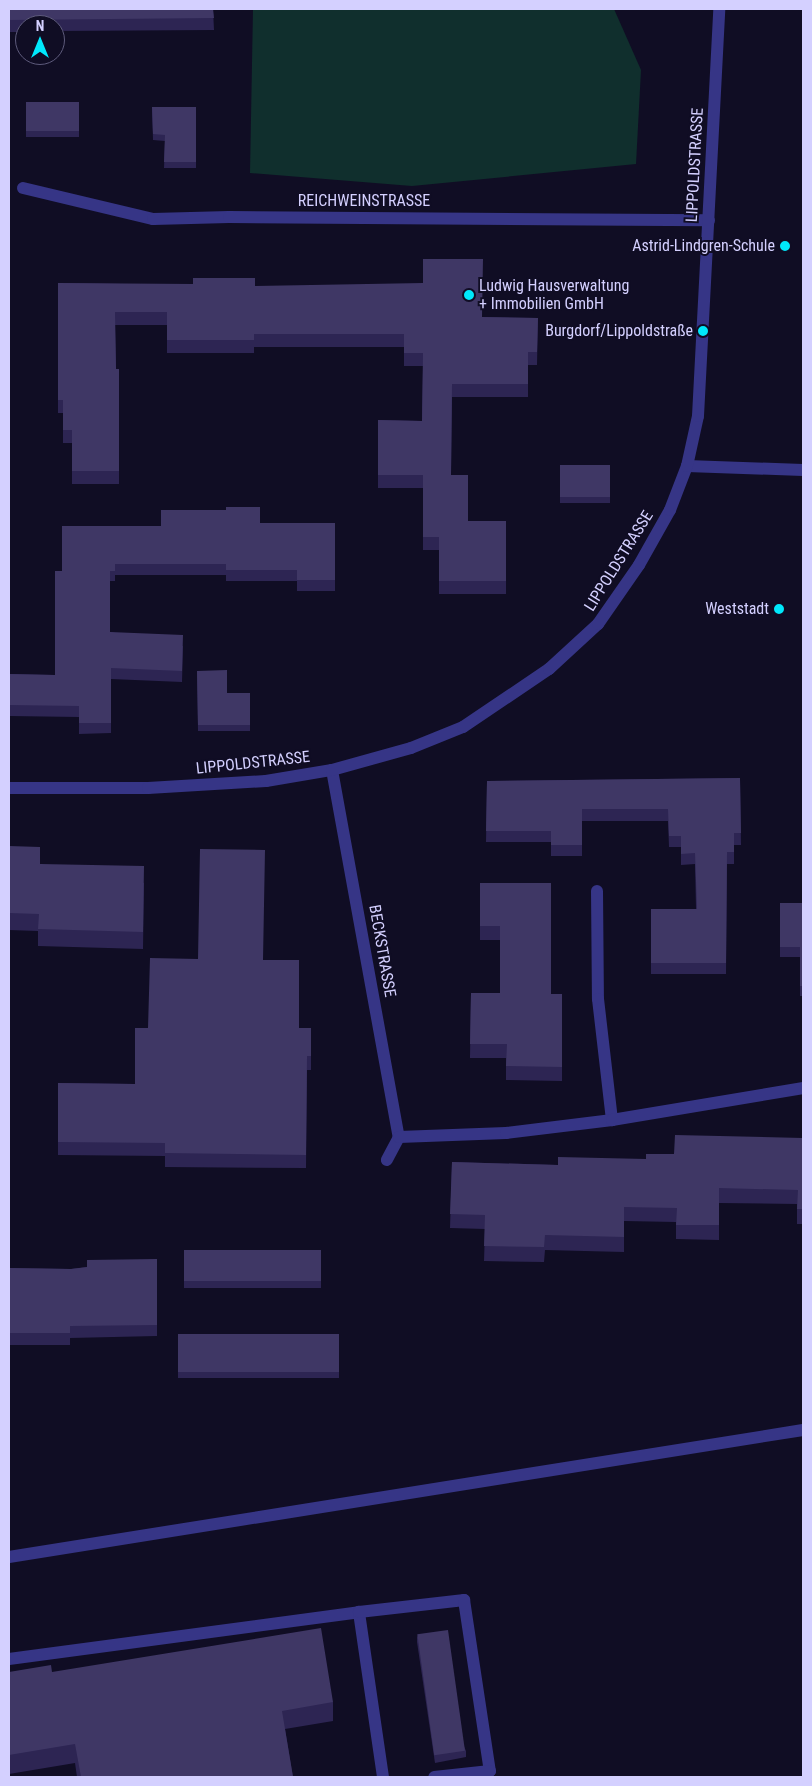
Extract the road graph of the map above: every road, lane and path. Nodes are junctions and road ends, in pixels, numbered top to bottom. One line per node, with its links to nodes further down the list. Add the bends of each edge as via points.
1 (719, 9): 3 (street, LIPPOLDSTRASSE)
2 (23, 188): 3 (street, REICHWEINSTRASSE, via 153,219 229,216)
3 (709, 220): 4 (street, LIPPOLDSTRASSE, via 698,416)
4 (687, 466): 5 (street); 6 (street, LIPPOLDSTRASSE, via 670,510 639,565 598,624 549,669 463,726 411,748)
5 (803, 470)
6 (332, 770): 7 (street, LIPPOLDSTRASSE, via 266,781 148,788); 11 (street, BECKSTRASSE)
7 (9, 788)
8 (597, 891): 10 (street, via 598,999)
9 (803, 1088): 10 (street)
10 (612, 1120): 11 (street, via 506,1133)
11 (399, 1137): 12 (street)
12 (387, 1160)
13 (803, 1430): 14 (street)
14 (9, 1557)
15 (359, 1612): 16 (street); 17 (street); 18 (street, via 464,1600 490,1771)
16 (9, 1660)
17 (383, 1777)
18 (434, 1777)

